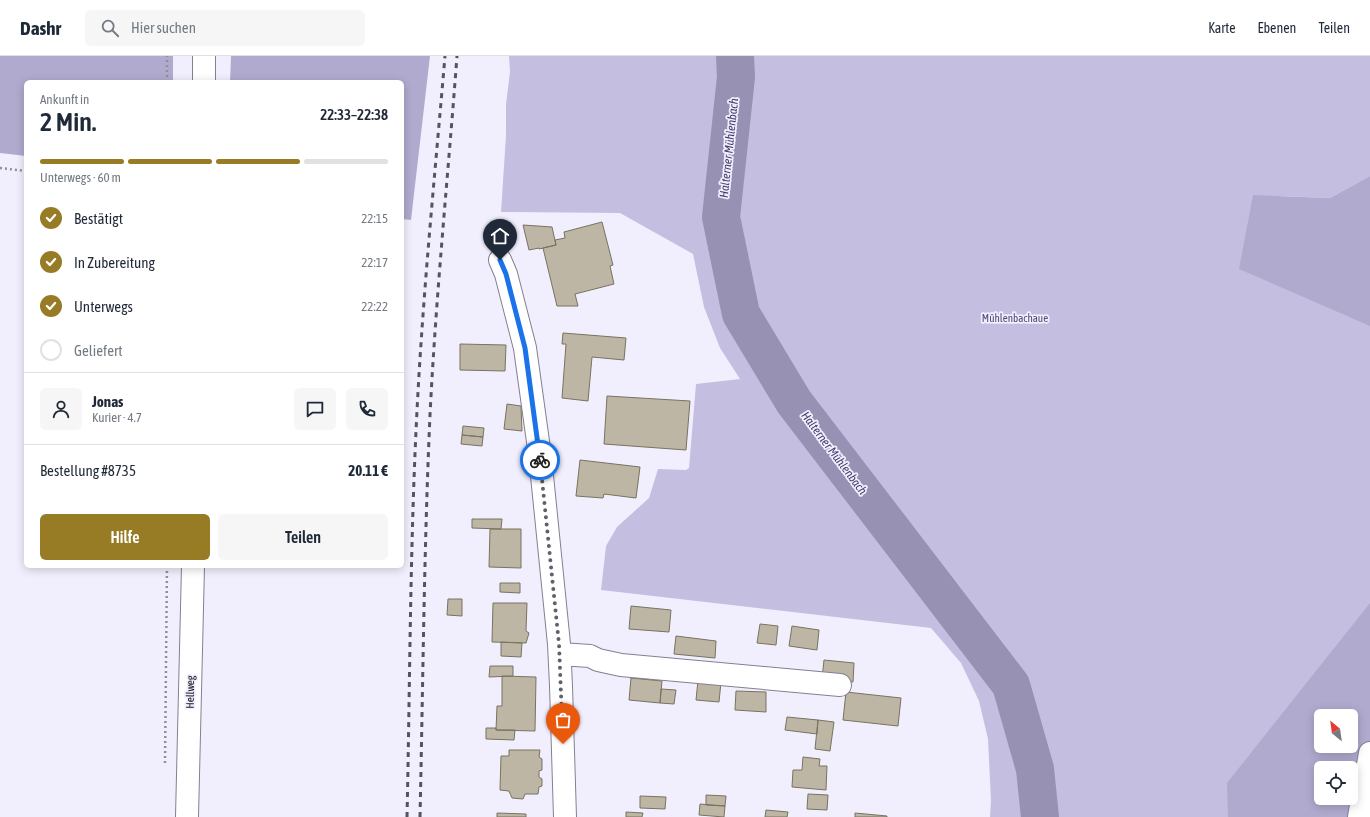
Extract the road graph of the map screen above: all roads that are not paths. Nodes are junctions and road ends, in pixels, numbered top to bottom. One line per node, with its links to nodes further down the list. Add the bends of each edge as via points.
1 (204, 56): 2 (street)
2 (204, 80)
3 (500, 260): 5 (street, via 525,348 540,456)
4 (193, 568): 8 (street, Hellweg)
5 (560, 654): 6 (street, via 590,656 621,665); 9 (street)
6 (840, 685)
7 (1370, 753): 10 (street)
8 (187, 817)
9 (564, 817)
10 (1359, 817)

